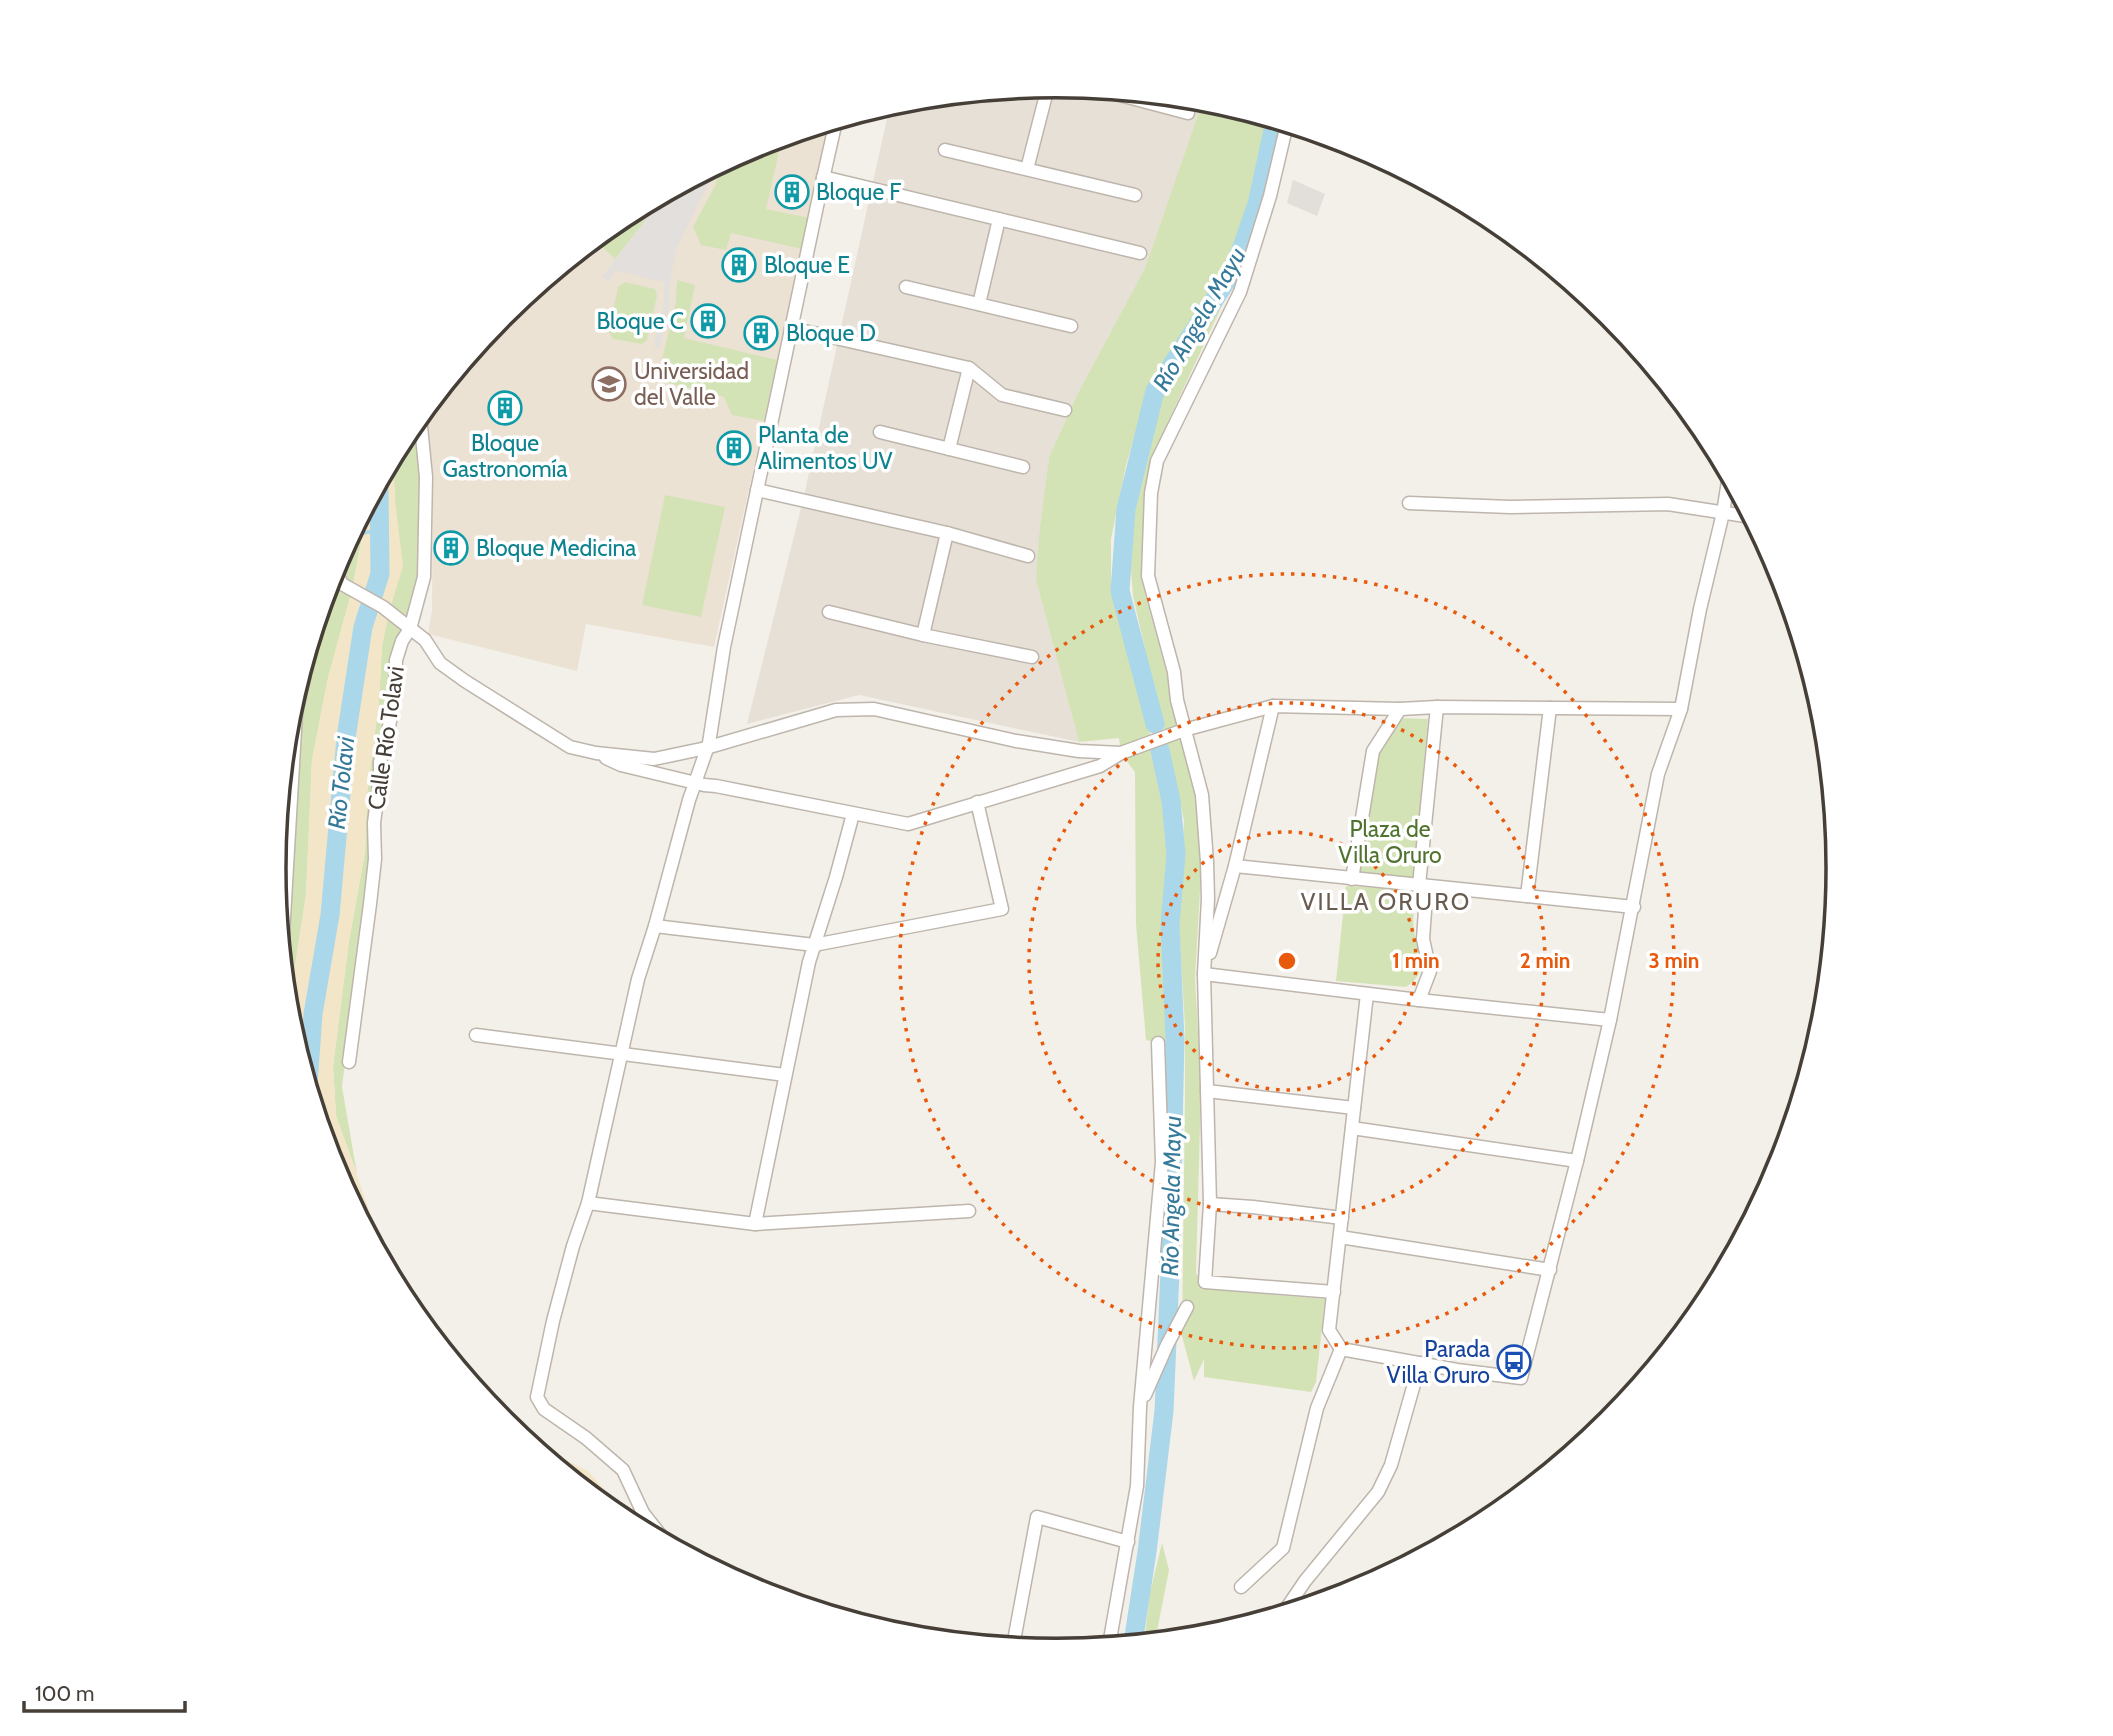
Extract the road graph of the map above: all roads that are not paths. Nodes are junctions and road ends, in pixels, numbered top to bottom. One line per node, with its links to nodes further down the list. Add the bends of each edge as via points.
1 (1045, 98): 7 (street)
2 (1159, 105): 3 (street)
3 (1188, 113)
4 (834, 131): 8 (street)
5 (1285, 133): 39 (street, via 1240,292 1157,461 1151,493 1148,576)
6 (945, 150): 7 (street)
7 (1027, 169): 9 (street)
8 (823, 177): 10 (street); 15 (street)
9 (1135, 195)
10 (999, 219): 11 (street); 13 (street)
11 (1140, 253)
12 (906, 287): 13 (street)
13 (979, 304): 14 (street)
14 (1071, 326)
15 (791, 328): 16 (street); 22 (street)
16 (969, 368): 17 (street, via 1002,394); 20 (street)
17 (1065, 410)
18 (422, 432): 31 (street, Calle Río Tolavi, via 426,477 424,577)
19 (880, 432): 20 (street)
20 (949, 449): 21 (street)
21 (1023, 467)
22 (757, 490): 27 (street); 40 (street)
23 (1727, 490): 25 (street)
24 (1409, 503): 25 (street, via 1510,507 1668,504)
25 (1723, 513): 26 (street); 38 (street)
26 (1741, 515)
27 (947, 533): 28 (street); 32 (street)
28 (1028, 556)
29 (341, 583): 31 (street)
30 (829, 612): 32 (street)
31 (410, 629): 41 (street, via 425,640 440,663 465,681 570,747); 60 (street, Calle Río Tolavi, via 396,660 395,691 380,762 375,859)
32 (923, 635): 33 (street)
33 (1032, 657)
34 (1273, 706): 37 (street); 39 (street); 46 (street)
35 (1437, 706): 36 (street); 37 (street); 48 (street)
36 (1550, 708): 38 (street); 49 (street)
37 (1399, 709): 47 (street, via 1373,751)
38 (1681, 709): 50 (street, via 1658,774)
39 (1184, 730): 42 (street); 53 (street, via 1202,795 1208,899)
40 (706, 748): 41 (street, via 654,759); 42 (street, via 836,710 874,709 1016,741); 43 (street)
41 (596, 753): 43 (street, via 621,765)
42 (1121, 753): 44 (street, via 1100,766)
43 (695, 783): 45 (street); 51 (street)
44 (977, 802): 45 (street, via 908,824); 52 (street, via 1002,909)
45 (853, 814): 52 (street)
46 (1235, 866): 47 (street); 53 (street)
47 (1352, 879): 48 (street)
48 (1419, 885): 49 (street); 55 (street, via 1426,897 1423,939 1430,971)
49 (1527, 896): 50 (street)
50 (1634, 907): 56 (street)
51 (655, 926): 52 (street); 59 (street)
52 (814, 945): 61 (street)
53 (1204, 974): 54 (street); 62 (street)
54 (1367, 994): 55 (street); 63 (street)
55 (1419, 1000): 56 (street)
56 (1611, 1020): 65 (street)
57 (477, 1035): 59 (street)
58 (1158, 1043): 77 (street, via 1162,1162)
59 (621, 1053): 61 (street); 66 (street)
60 (349, 1062)
61 (785, 1075): 70 (street)
62 (1206, 1091): 63 (street); 67 (street)
63 (1354, 1108): 64 (street)
64 (1352, 1128): 65 (street); 69 (street)
65 (1577, 1161): 72 (street)
66 (588, 1203): 70 (street); 78 (street, via 553,1321 537,1397 544,1409 624,1470)
67 (1210, 1204): 69 (street); 73 (street, via 1205,1282)
68 (969, 1211): 70 (street)
69 (1342, 1218): 71 (street)
70 (755, 1224)
71 (1340, 1237): 72 (street); 73 (street)
72 (1550, 1270): 76 (street, via 1521,1378)
73 (1334, 1292): 75 (street, via 1329,1330)
74 (1187, 1307): 77 (street)
75 (1341, 1349): 76 (street); 82 (street, via 1317,1408 1283,1548)
76 (1420, 1363): 83 (street, via 1391,1465 1378,1492)
77 (1140, 1407): 81 (street, via 1137,1486)
78 (643, 1513): 79 (street); 80 (street)
79 (643, 1517)
80 (649, 1521)
81 (1128, 1542): 84 (street, via 1037,1517); 85 (street)
82 (1241, 1587)
83 (1292, 1601)
84 (1015, 1636)
85 (1111, 1636)

